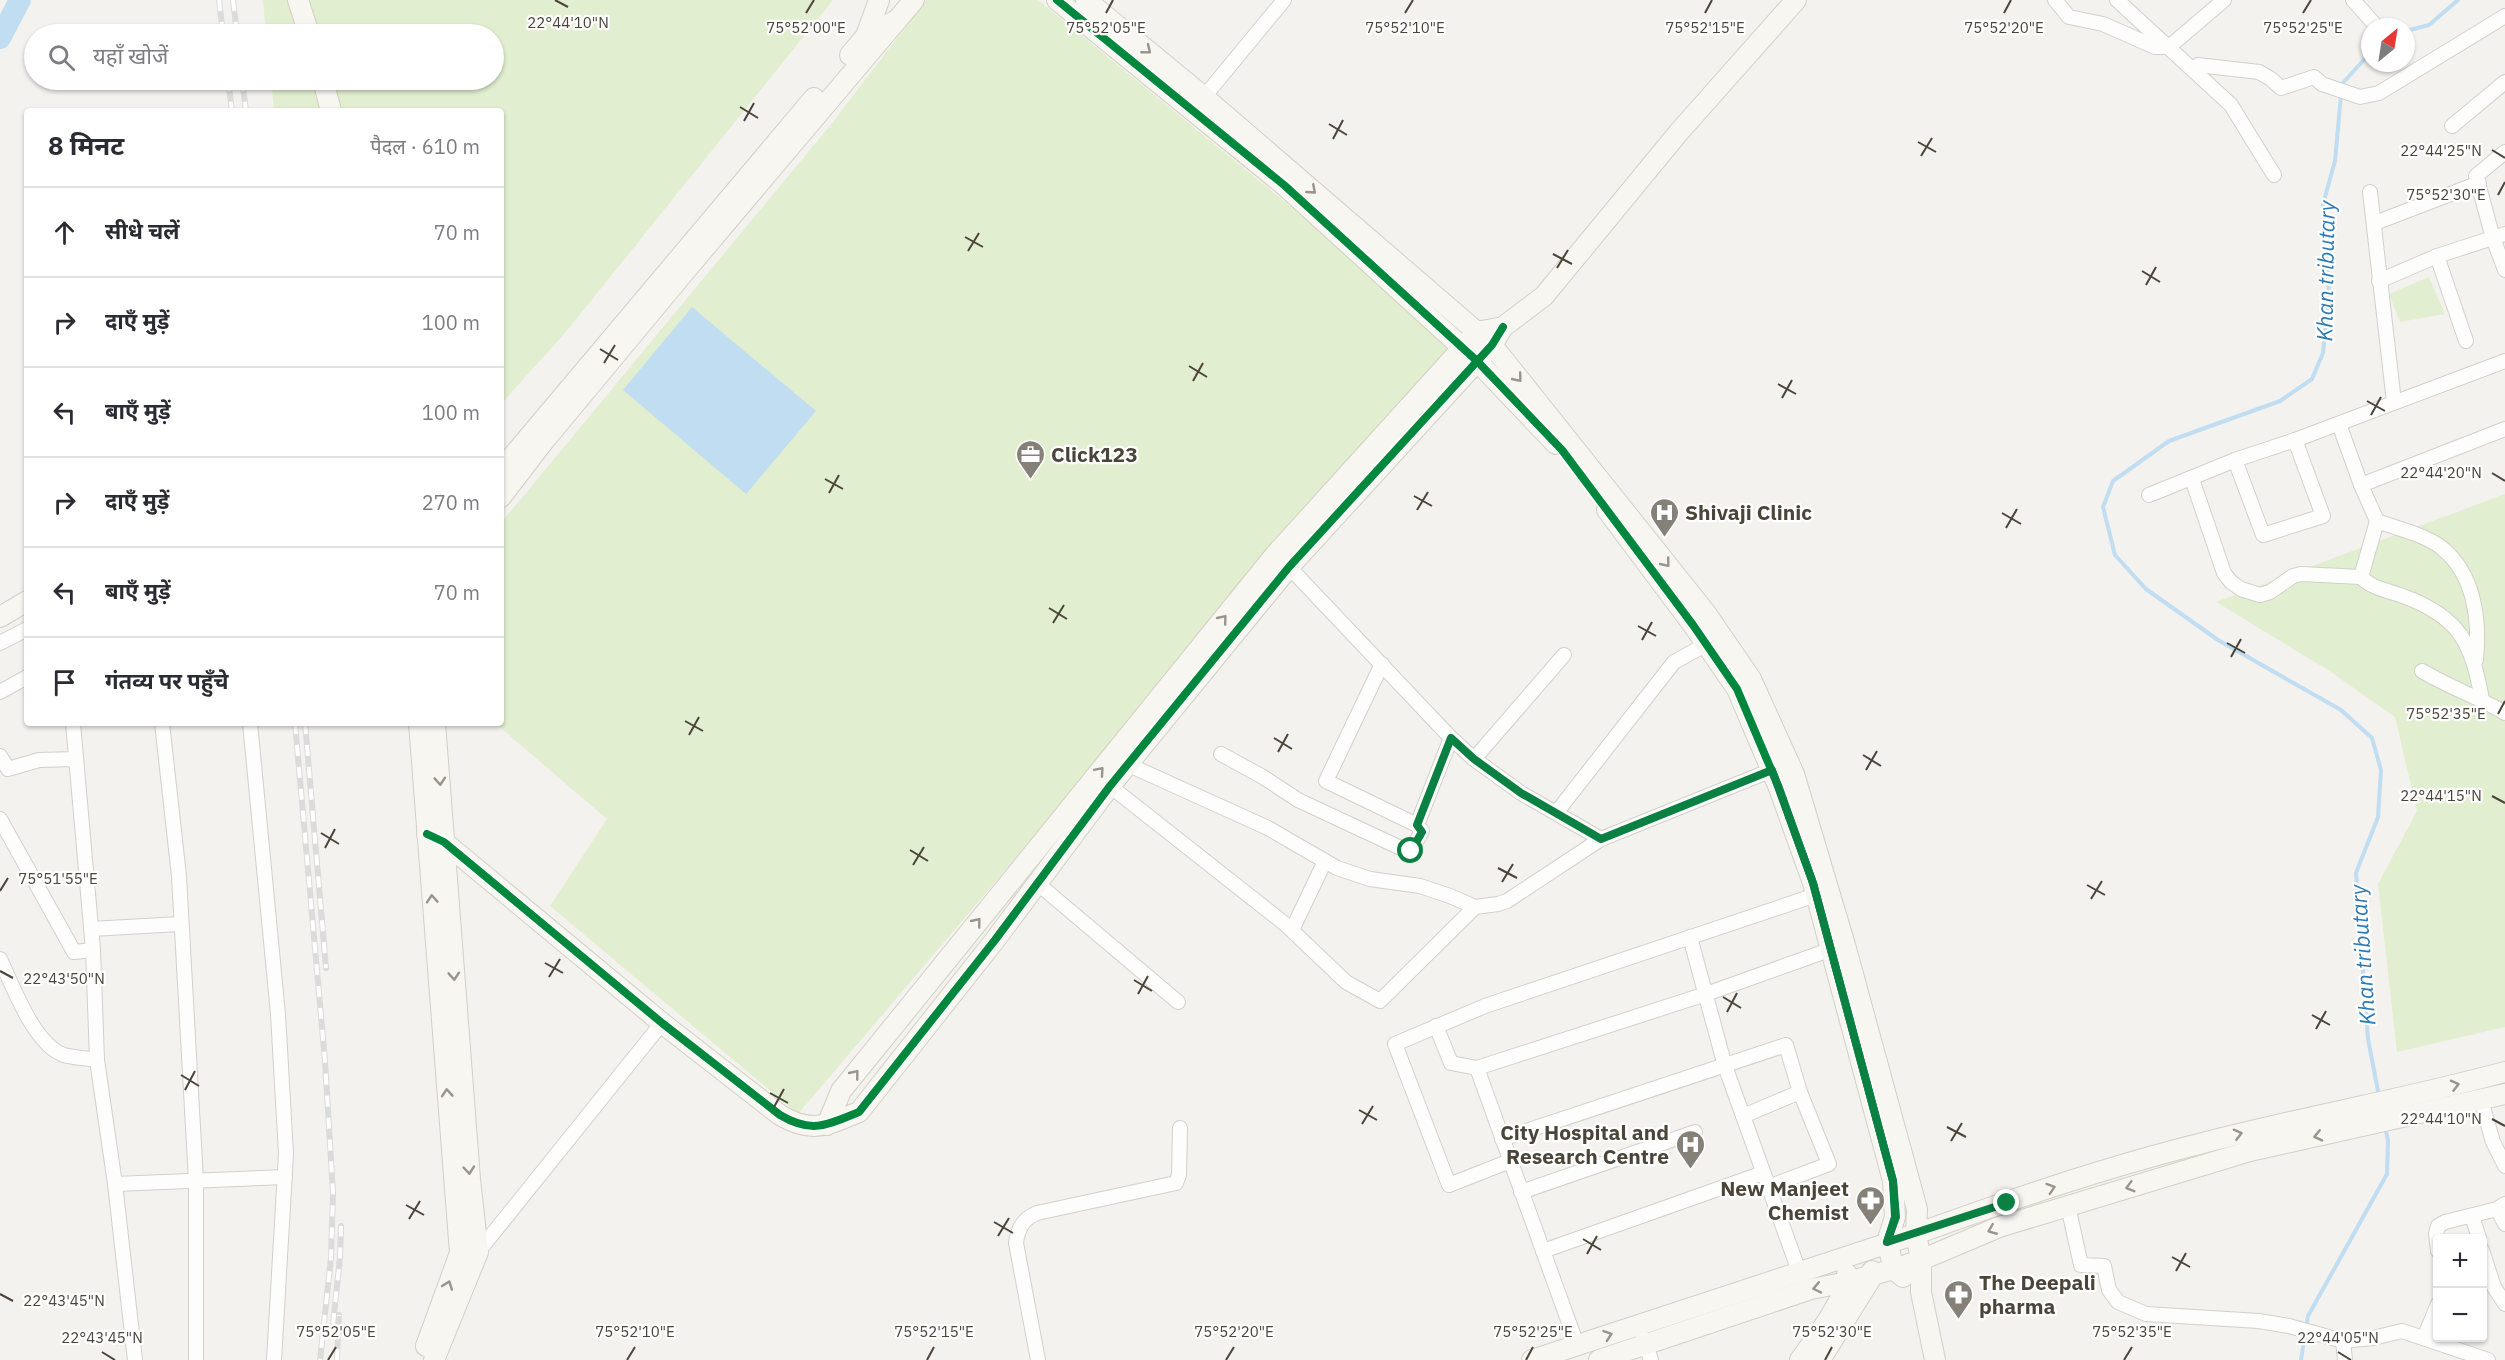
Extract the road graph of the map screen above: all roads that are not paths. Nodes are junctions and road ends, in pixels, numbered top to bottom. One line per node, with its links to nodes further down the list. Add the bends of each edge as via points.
1 (298, 0): 15 (street)
2 (879, 0): 16 (street)
3 (914, 0): 14 (street)
4 (1058, 0): 37 (street, via 1284,185)
5 (1086, 0): 21 (street, one-way to 21)
6 (1284, 0): 21 (street)
7 (1796, 0): 33 (street, via 1679,132 1544,296)
8 (2055, 0): 17 (street, via 2069,17 2103,24 2155,47)
9 (2117, 0): 17 (street)
10 (2224, 0): 17 (street)
11 (2353, 0): 13 (street)
12 (2505, 16): 18 (street, via 2379,93 2360,97 2322,84 2314,77 2281,88 2259,72 2198,65)
13 (2369, 18)
14 (897, 20): 16 (street); 48 (street)
15 (306, 24)
16 (866, 36): 45 (street)
17 (2169, 47): 18 (street)
18 (2194, 69): 25 (street, via 2231,105)
19 (2505, 82): 23 (street)
20 (326, 90): 22 (street)
21 (1204, 97): 34 (street, one-way to 34)
22 (330, 108)
23 (2452, 126)
24 (2505, 152): 26 (street, via 2476,176)
25 (2274, 175)
26 (2479, 183): 28 (street); 29 (street)
27 (2370, 192): 28 (street)
28 (2375, 223): 32 (street)
29 (2499, 236): 30 (street); 31 (street)
30 (2437, 256): 32 (street); 35 (street)
31 (2505, 270)
32 (2379, 280): 40 (street)
33 (1503, 327): 34 (street); 36 (street)
34 (1477, 332): 36 (street); 37 (street)
35 (2466, 341)
36 (1492, 345): 38 (street); 66 (street, one-way to 66, via 1705,612 1751,679)
37 (1462, 347): 38 (street); 110 (street, one-way to 37, via 841,1091 1275,555)
38 (1478, 361): 51 (street); 57 (street, via 1562,450)
39 (2505, 361): 40 (street)
40 (2394, 402): 41 (street)
41 (2339, 424): 43 (street); 47 (street)
42 (2505, 429): 47 (street)
43 (2295, 440): 44 (street); 44 (street, via 2323,516 2263,535)
44 (2235, 460): 46 (street)
45 (504, 466)
46 (2192, 479): 49 (street); 52 (street, via 2224,573 2241,589 2260,595 2301,574)
47 (2361, 485): 50 (street)
48 (504, 493)
49 (2150, 495)
50 (2377, 522): 52 (street); 59 (street, via 2423,538 2454,561 2474,602 2478,630)
51 (1289, 567): 60 (street); 77 (street)
52 (2361, 577): 59 (street, via 2442,614 2467,645)
53 (24, 603): 54 (street)
54 (0, 617)
55 (24, 631): 56 (street)
56 (0, 643)
57 (1707, 645): 66 (street); 80 (street, via 1674,662)
58 (1564, 655): 76 (street)
59 (2475, 663): 64 (street)
60 (1382, 664): 72 (street); 82 (street, via 1326,781)
61 (2422, 671): 64 (street)
62 (24, 679): 63 (street)
63 (0, 692)
64 (2482, 700): 65 (street)
65 (2505, 713)
66 (1762, 725): 78 (street); 126 (street, via 1794,774 1917,1209)
67 (73, 726): 75 (street)
68 (162, 726): 89 (street)
69 (250, 726): 117 (street, via 278,1014)
70 (419, 726): 83 (street)
71 (435, 726): 83 (street, one-way to 83)
72 (1451, 738): 76 (street); 82 (street)
73 (1221, 754): 82 (street, via 1298,800 1405,850 1411,851 1422,834)
74 (0, 756): 75 (street, via 8,770 39,760)
75 (76, 759): 90 (street)
76 (1474, 759): 80 (street)
77 (1129, 765): 79 (street); 85 (street, via 1268,828)
78 (1772, 770): 84 (street); 87 (street)
79 (1110, 786): 86 (street); 91 (street)
80 (1556, 813): 84 (street)
81 (0, 819): 93 (street, via 75,952)
82 (1417, 825)
83 (436, 838): 98 (street); 132 (street)
84 (1601, 839): 88 (street, via 1507,901)
85 (1324, 861): 88 (street, via 1370,879 1420,886); 91 (street)
86 (1037, 883): 97 (street); 110 (street, via 859,1112)
87 (1816, 896): 92 (street); 94 (street)
88 (1475, 907): 91 (street, via 1380,1001 1346,982)
89 (180, 924): 90 (street); 118 (street)
90 (91, 929): 93 (street)
91 (1292, 930)
92 (1690, 937): 96 (street); 99 (street)
93 (93, 950): 100 (street)
94 (1832, 950): 96 (street); 129 (street, via 1893,1181 1896,1217)
95 (0, 959): 100 (street, via 42,1038 63,1055)
96 (1706, 994): 101 (street); 102 (street)
97 (1178, 1002)
98 (662, 1023): 110 (street, via 780,1115 795,1124); 132 (street)
99 (1436, 1026): 102 (street, via 1451,1062); 114 (street, via 1395,1044 1449,1185)
100 (97, 1060): 119 (street)
101 (1725, 1066): 104 (street, via 1786,1045); 109 (street); 113 (street)
102 (1477, 1068): 113 (street)
103 (2505, 1072): 107 (street, one-way to 103)
104 (1800, 1092): 109 (street); 120 (street, via 1829,1164)
105 (2505, 1094): 106 (street)
106 (2481, 1100): 107 (street); 115 (street, via 2493,1142)
107 (2407, 1107): 108 (street)
108 (2371, 1115): 122 (street, one-way to 122); 126 (street, one-way to 108, via 2128,1163 2242,1133)
109 (1743, 1116): 116 (street)
110 (827, 1125)
111 (1180, 1128): 153 (street, via 1176,1184 1037,1213 1022,1224 1016,1243)
112 (1695, 1132): 121 (street)
113 (1502, 1139): 114 (street)
114 (1510, 1161): 121 (street)
115 (2505, 1166)
116 (1763, 1173): 120 (street); 130 (street)
117 (285, 1177): 118 (street); 150 (street)
118 (196, 1180): 119 (street); 149 (street)
119 (115, 1184): 148 (street)
120 (1768, 1187): 136 (street)
121 (1521, 1192): 130 (street)
122 (2068, 1206): 134 (street, one-way to 134, via 1999,1227); 145 (street, via 2081,1265 2104,1266 2109,1290 2118,1302 2146,1314 2259,1321)
123 (2501, 1207): 124 (street); 125 (street)
124 (2472, 1216): 127 (street, via 2445,1222 2438,1226); 128 (street)
125 (2505, 1224)
126 (1916, 1234): 129 (street); 134 (street)
127 (2436, 1234)
128 (2477, 1234)
129 (1887, 1242): 131 (street); 135 (street)
130 (1543, 1251): 146 (street)
131 (1866, 1251): 133 (street); 137 (street)
132 (469, 1253): 151 (street, one-way to 132); 152 (street)
133 (1845, 1258): 136 (street); 138 (street)
134 (1921, 1260): 135 (street); 140 (street)
135 (1894, 1269): 137 (street); 140 (street)
136 (1800, 1274): 143 (street)
137 (1873, 1275): 138 (street); 157 (street)
138 (1848, 1282): 147 (street, one-way to 147, via 1811,1289); 156 (street, via 1827,1322)
139 (2488, 1287): 141 (street)
140 (1921, 1292): 158 (street)
141 (2505, 1304)
142 (2433, 1316): 144 (street)
143 (1637, 1325): 146 (street, one-way to 143); 147 (street)
144 (2424, 1338): 145 (street, via 2402,1331); 160 (street)
145 (2343, 1341): 159 (street)
146 (1577, 1345): 154 (street)
147 (1648, 1352): 155 (street)
148 (135, 1360)
149 (196, 1360)
150 (274, 1360)
151 (421, 1360)
152 (434, 1360)
153 (1038, 1360)
154 (1533, 1360)
155 (1599, 1360)
156 (1800, 1360)
157 (1820, 1360)
158 (1935, 1360)
159 (2345, 1360)
160 (2488, 1360)

